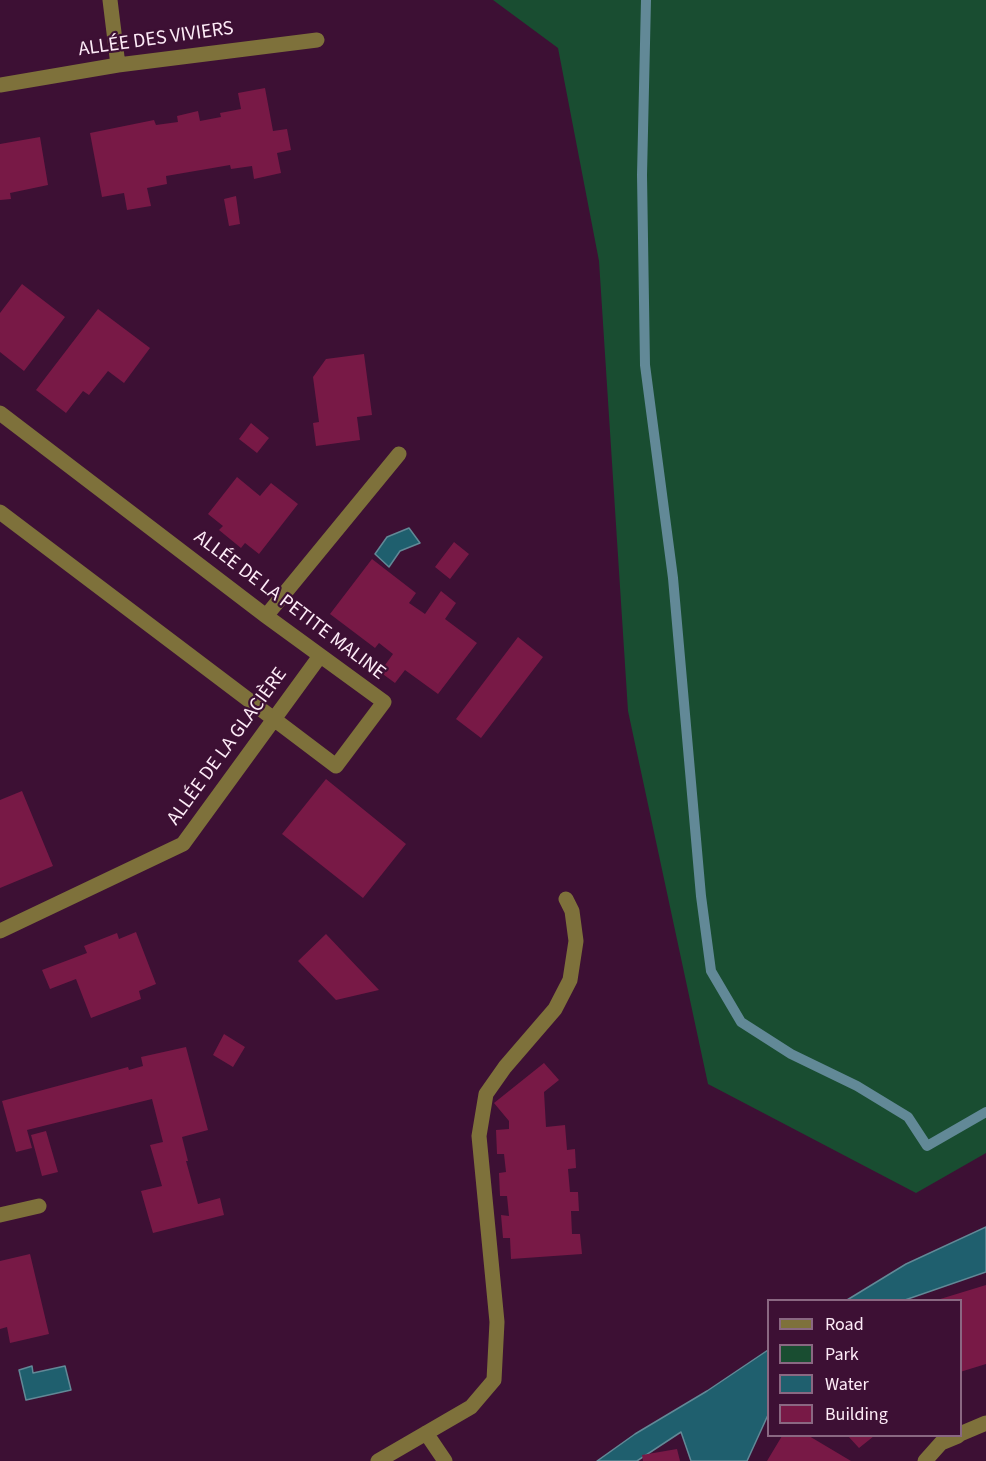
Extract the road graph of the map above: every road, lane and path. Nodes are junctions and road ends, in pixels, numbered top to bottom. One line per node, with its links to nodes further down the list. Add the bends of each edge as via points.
1 (110, 0): 3 (street)
2 (317, 40): 3 (street, ALLÉE DES VIVIERS)
3 (118, 65): 4 (street, ALLÉE DES VIVIERS)
4 (0, 85)
5 (0, 413): 8 (street, ALLÉE DE LA PETITE MALINE)
6 (399, 454): 8 (street)
7 (0, 512): 10 (street, ALLÉE DE LA PETITE MALINE)
8 (266, 616): 9 (street, ALLÉE DE LA PETITE MALINE)
9 (320, 656): 10 (street, ALLÉE DE LA GLACIÈRE); 10 (street, ALLÉE DE LA PETITE MALINE, via 384,702 336,766)
10 (274, 720): 12 (street, ALLÉE DE LA GLACIÈRE, via 183,844)
11 (566, 899): 16 (street, via 572,911 576,941 570,980 555,1009 486,1094 479,1136 497,1322 494,1380 471,1407)
12 (0, 931)
13 (39, 1206): 14 (street)
14 (0, 1215)
15 (986, 1423): 17 (street)
16 (426, 1433): 19 (street); 20 (street)
17 (962, 1434)
18 (955, 1437): 21 (street, via 942,1443)
19 (378, 1461)
20 (445, 1461)
21 (925, 1461)

